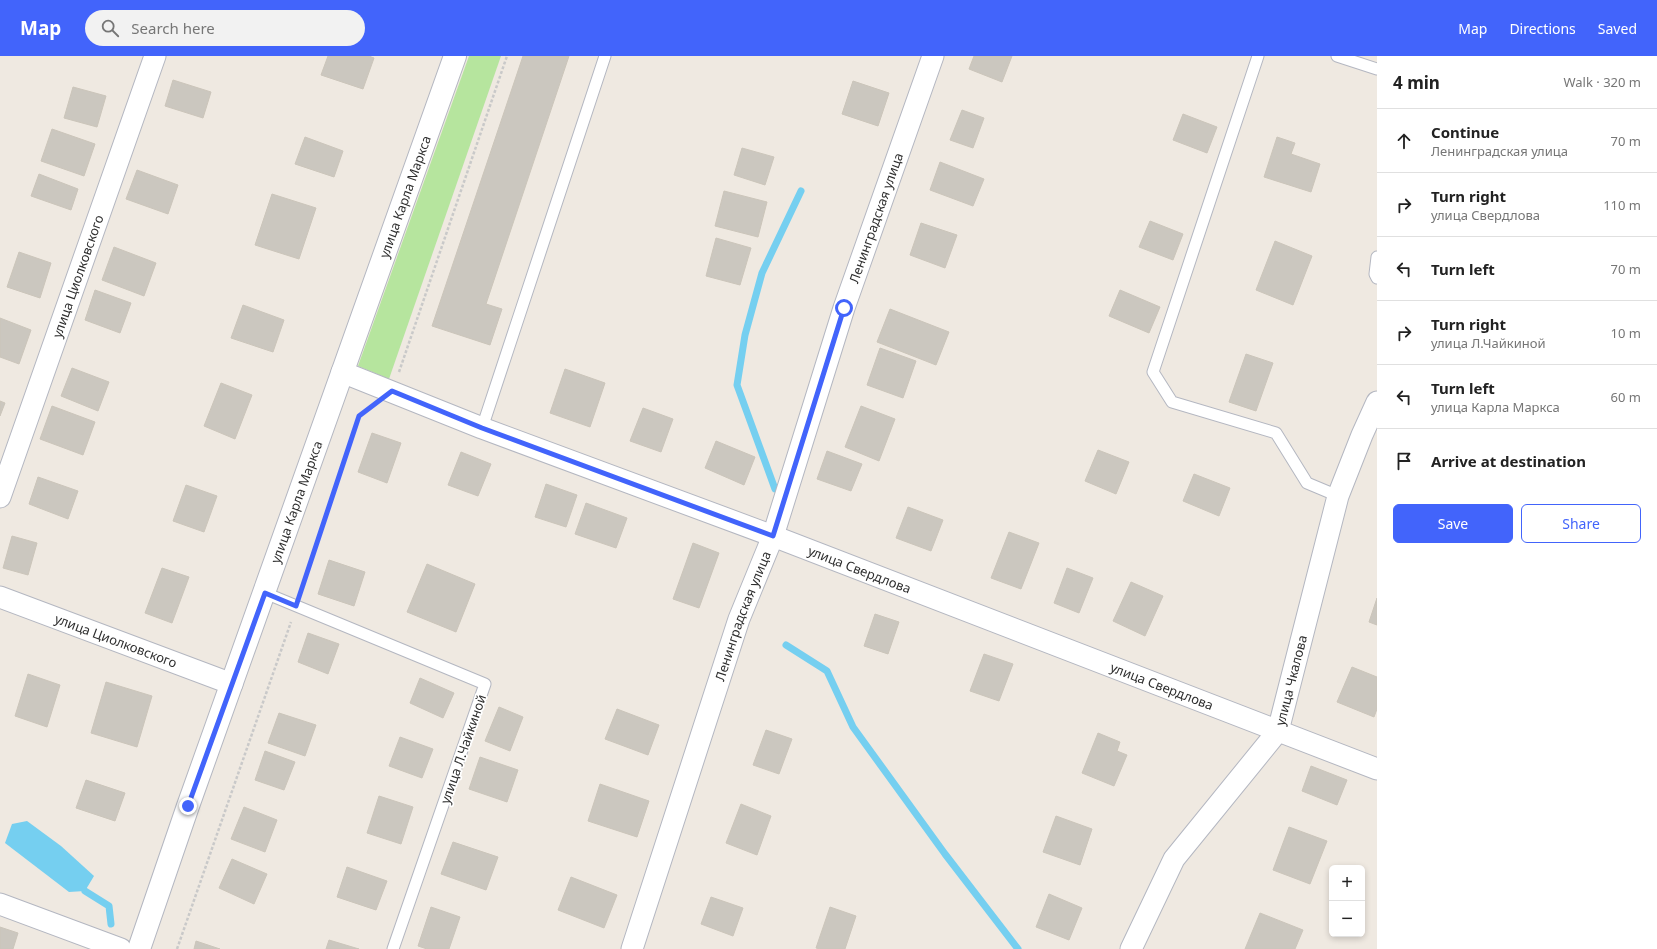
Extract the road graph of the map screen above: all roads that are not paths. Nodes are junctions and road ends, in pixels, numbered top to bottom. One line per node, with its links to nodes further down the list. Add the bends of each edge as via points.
1 (155, 56): 14 (street, улица Циолковского)
2 (455, 56): 10 (street, улица Карла Маркса)
3 (605, 56): 12 (lane)
4 (933, 56): 15 (street, Ленинградская улица, via 844,308)
5 (1258, 56): 13 (lane, via 1153,372 1172,402 1276,433 1307,483)
6 (1337, 56): 7 (lane)
7 (1377, 68)
8 (1377, 257): 9 (lane)
9 (1377, 278)
10 (342, 372): 12 (street, улица Свердлова); 16 (street, улица Карла Маркса)
11 (1377, 402): 13 (street, улица Чкалова)
12 (482, 428): 15 (street, улица Свердлова)
13 (1338, 496): 19 (street, улица Чкалова)
14 (0, 497)
15 (773, 536): 19 (street, улица Свердлова); 25 (street, Ленинградская улица, via 739,619)
16 (265, 593): 18 (street, улица Карла Маркса); 24 (lane, улица Л.Чайкиной, via 485,684)
17 (0, 597): 18 (street, улица Циолковского)
18 (232, 684): 23 (street, улица Карла Маркса)
19 (1278, 731): 20 (street, улица Свердлова); 26 (street, улица Чкалова, via 1174,859)
20 (1377, 769)
21 (0, 904): 22 (street)
22 (121, 949)
23 (139, 949)
24 (393, 949)
25 (632, 949)
26 (1131, 949)

